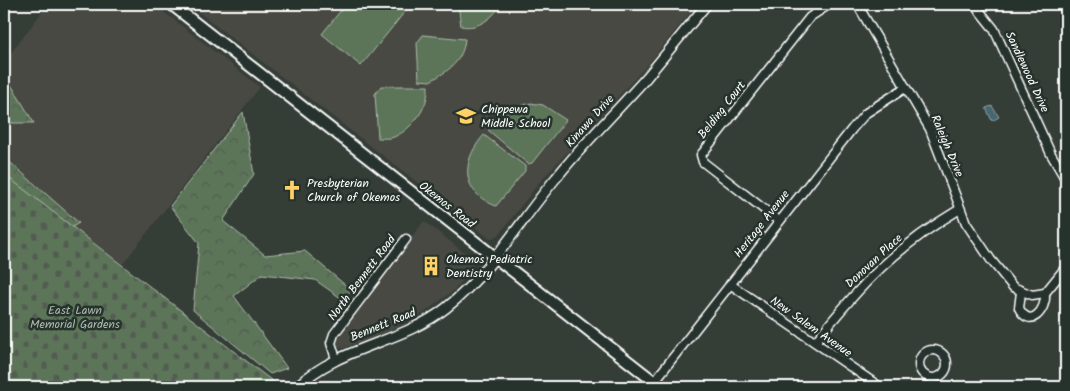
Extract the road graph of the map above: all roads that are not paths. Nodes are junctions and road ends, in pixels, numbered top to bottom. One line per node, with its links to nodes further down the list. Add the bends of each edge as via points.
1 (171, 4): 11 (main road, Okemos Road)
2 (707, 4): 11 (street, Kinawa Drive, via 647,77 566,165)
3 (830, 4): 9 (street, Belding Court, via 816,11 806,22 701,156 703,162)
4 (857, 4): 6 (street, Raleigh Drive)
5 (974, 4): 7 (street, Sandlewood Drive, via 994,29)
6 (905, 88): 8 (street, Raleigh Drive, via 930,130); 9 (street, Heritage Avenue, via 866,113)
7 (1066, 180)
8 (960, 209): 14 (street, Raleigh Drive, via 974,238 1013,287); 16 (street, Donovan Place, via 901,248 873,273)
9 (778, 221): 13 (street, Heritage Avenue)
10 (406, 239): 17 (street, North Bennett Road, via 334,334 331,343)
11 (494, 257): 17 (street, Bennett Road, via 463,292 432,317); 19 (main road, Okemos Road)
12 (1066, 267): 15 (street)
13 (730, 284): 16 (street, New Salem Avenue); 19 (street, Heritage Avenue)
14 (1021, 292): 15 (street, Raleigh Drive, via 1032,295); 15 (street, via 1019,308 1028,317 1041,313)
15 (1045, 293)
16 (815, 342): 21 (street, New Salem Avenue)
17 (336, 360): 20 (street, Bennett Road)
18 (932, 379): 22 (street)
19 (655, 386)
20 (296, 387)
21 (880, 387)
22 (929, 387)

